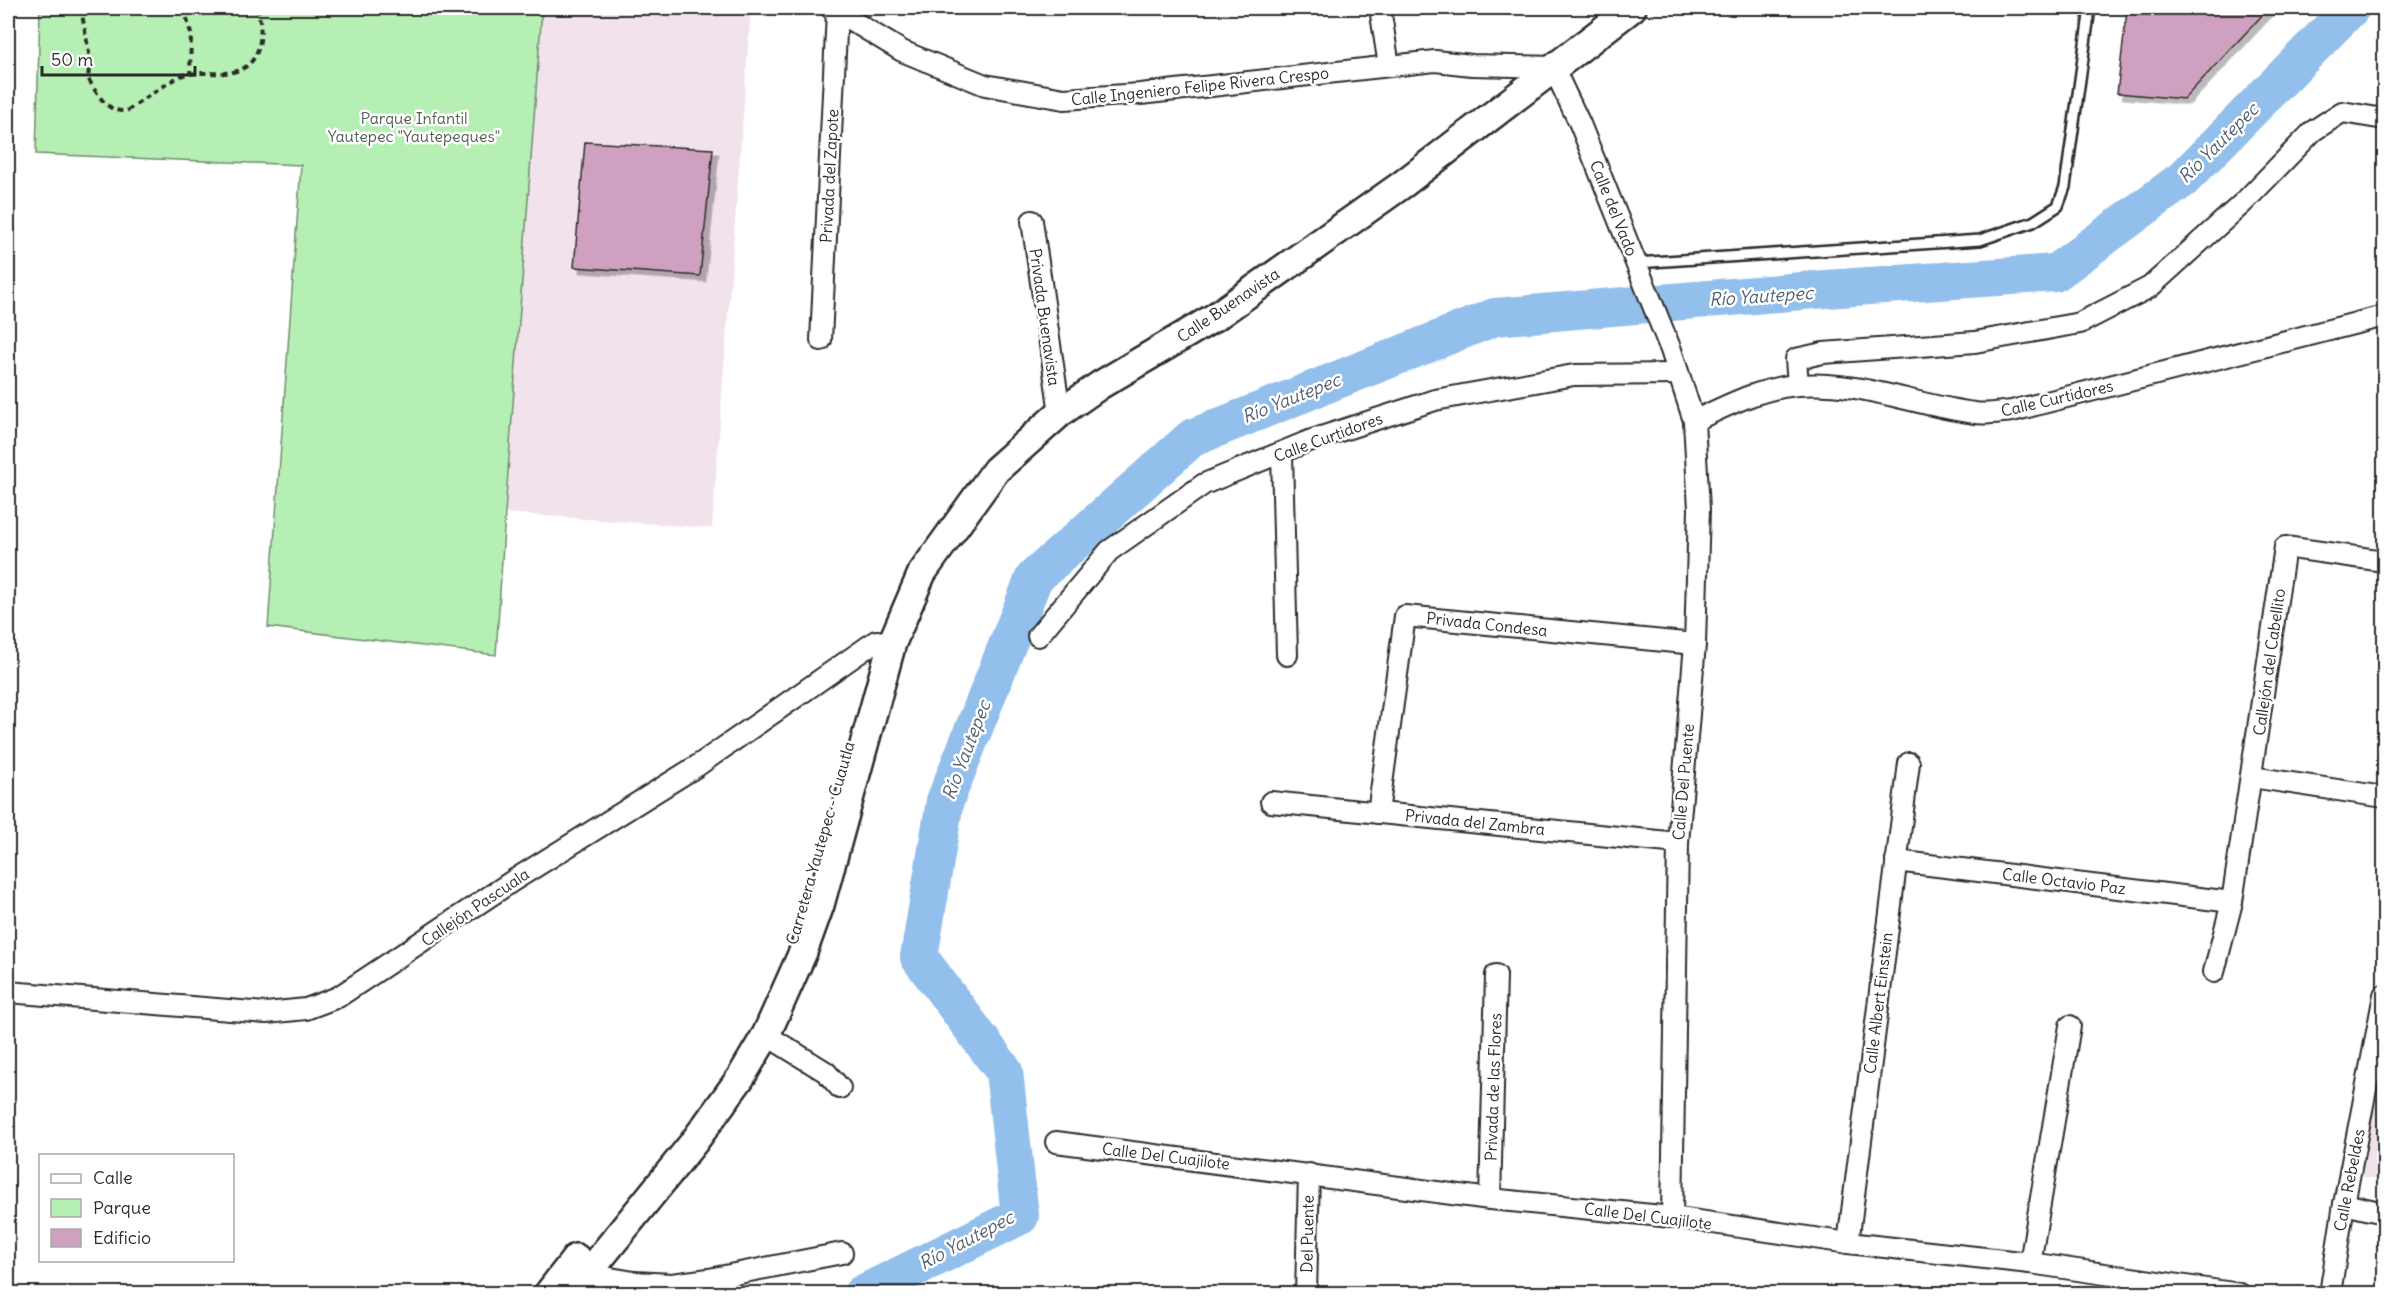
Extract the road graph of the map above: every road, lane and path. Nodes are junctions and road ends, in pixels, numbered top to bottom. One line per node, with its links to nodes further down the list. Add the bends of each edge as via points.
1 (85, 8): 10 (path, via 82,14 90,59 88,78 110,108 128,110 182,75)
2 (184, 8): 10 (path, via 191,34)
3 (257, 8): 10 (path, via 261,42 257,55 245,68)
4 (1380, 8): 8 (street)
5 (1632, 8): 9 (main road, Calle Buenavista)
6 (2090, 8): 13 (lane, via 2065,187 2058,206 2033,222 1980,240)
7 (834, 10): 8 (street, Calle Ingeniero Felipe Rivera Crespo, via 902,51 985,85 1064,99); 15 (street, Privada del Zapote)
8 (1389, 66): 9 (street, Calle Ingeniero Felipe Rivera Crespo, via 1435,61)
9 (1553, 67): 13 (street, Calle del Vado); 19 (main road, Calle Buenavista, via 1462,138 1395,173)
10 (190, 75)
11 (2385, 119): 18 (street, via 2342,112 2313,131 2150,287 2080,323 1975,342 1823,353 1796,359)
12 (1032, 221): 19 (street, Privada Buenavista)
13 (1636, 263): 16 (street, Calle del Vado)
14 (2385, 316): 18 (street, Calle Curtidores, via 2012,411 1977,414 1878,392)
15 (821, 340)
16 (1671, 350): 17 (street, Calle Del Puente)
17 (1678, 374): 20 (street, Calle Del Puente); 21 (street, Calle Curtidores, via 1574,375 1435,400 1309,441)
18 (1798, 385): 20 (street, Calle Curtidores, via 1748,395)
19 (1058, 404): 22 (main road, Calle Buenavista)
20 (1694, 421): 26 (street, Calle Del Puente, via 1699,509)
21 (1282, 454): 24 (street, Calle Curtidores, via 1204,484 1109,551); 27 (street)
22 (991, 464): 25 (main road, Carretera Yautepec - Cuautla)
23 (2385, 561): 29 (street, Callejón del Cabellito, via 2285,547)
24 (1038, 636)
25 (884, 642): 36 (main road, Carretera Yautepec - Cuautla, via 820,905); 39 (street, Callejón Pascuala, via 697,766 514,880 339,998 306,1009 266,1012)
26 (1695, 644): 32 (street, Privada Condesa, via 1406,616); 33 (street, Calle Del Puente)
27 (1287, 655)
28 (1909, 763): 34 (street, Calle Albert Einstein)
29 (2252, 777): 30 (street); 35 (street, Callejón del Cabellito)
30 (2385, 797)
31 (1271, 802): 32 (street, Privada del Zambra)
32 (1378, 813): 33 (street, Privada del Zambra)
33 (1678, 843): 50 (street, Calle Del Puente)
34 (1896, 861): 35 (street, Calle Octavio Paz); 51 (street, Calle Albert Einstein)
35 (2232, 902): 37 (street, Callejón del Cabellito)
36 (797, 949): 42 (main road, Carretera Yautepec - Cuautla); 43 (main road, Carretera Yautepec - Cuautla, via 754,1026)
37 (2214, 972)
38 (1496, 975): 47 (street, Privada de las Flores)
39 (8, 992)
40 (2385, 995): 48 (street, Calle Rebeldes)
41 (2070, 1026): 53 (street)
42 (766, 1035): 43 (main road, Carretera Yautepec - Cuautla); 44 (street, via 826,1072)
43 (734, 1073): 54 (main road, Carretera Yautepec - Cuautla, via 694,1142)
44 (840, 1088)
45 (1056, 1142): 46 (street, Calle Del Cuajilote)
46 (1309, 1174): 47 (street, Calle Del Cuajilote); 57 (street, Del Puente)
47 (1490, 1199): 50 (street, Calle Del Cuajilote)
48 (2344, 1204): 49 (street); 59 (street, Calle Rebeldes)
49 (2385, 1213)
50 (1672, 1217): 51 (street, Calle Del Cuajilote)
51 (1848, 1243): 53 (street, Calle Del Cuajilote)
52 (842, 1252): 55 (street, via 709,1279)
53 (2030, 1263): 58 (street, Calle Del Cuajilote)
54 (576, 1278): 55 (street); 56 (main road, Carretera Yautepec - Cuautla)
55 (634, 1288)
56 (548, 1293)
57 (1306, 1293)
58 (2240, 1293)
59 (2330, 1293)

